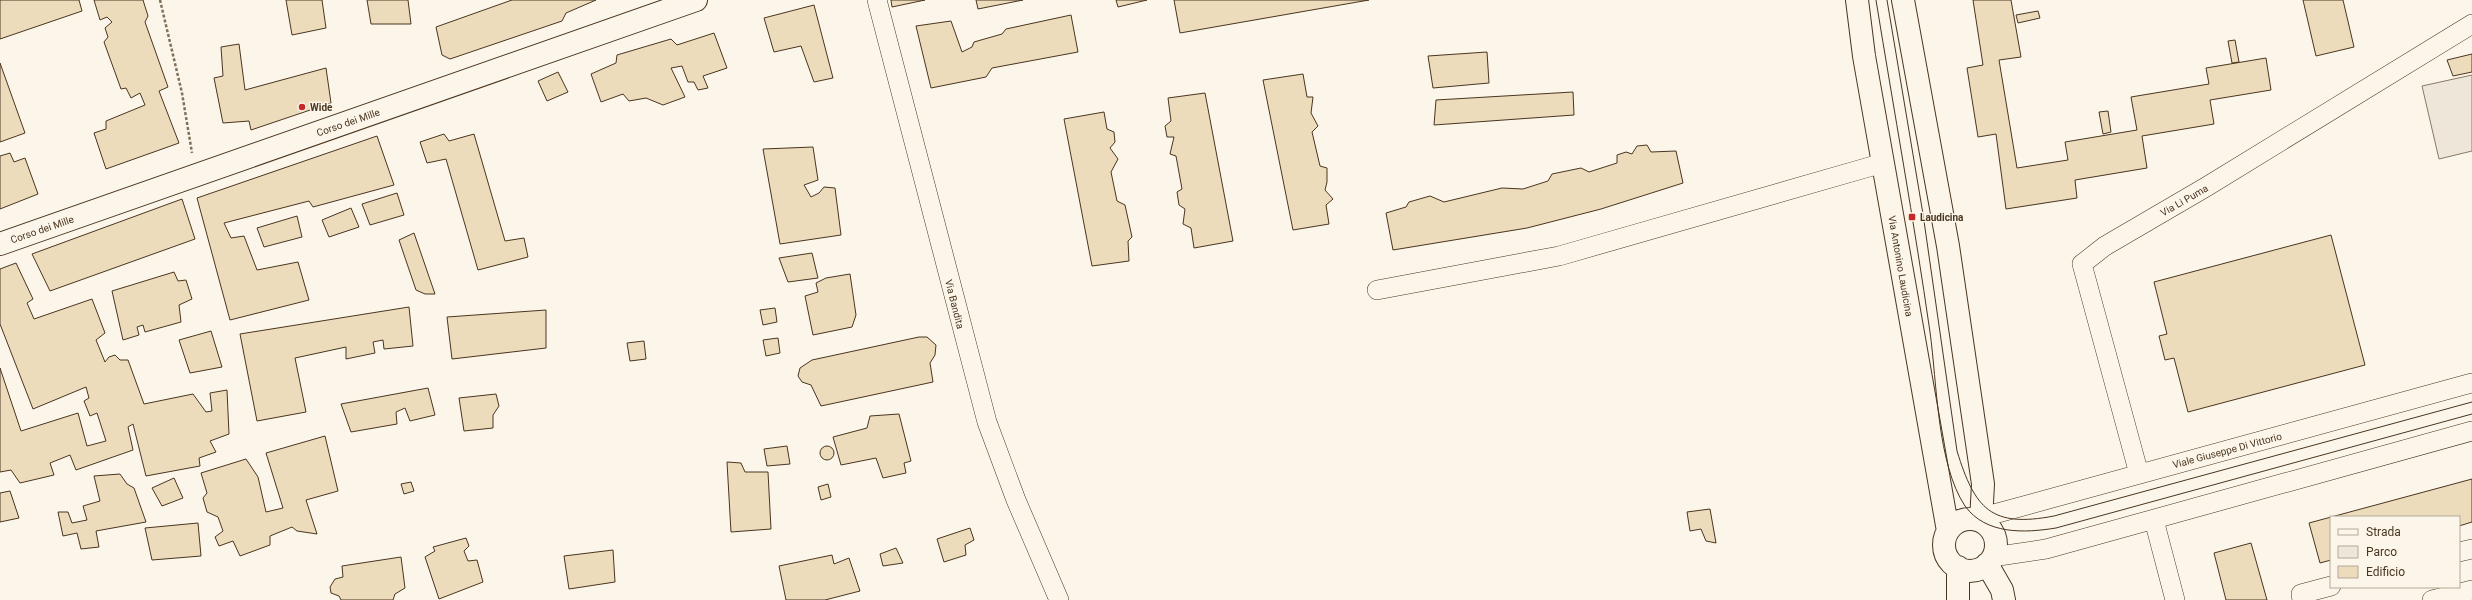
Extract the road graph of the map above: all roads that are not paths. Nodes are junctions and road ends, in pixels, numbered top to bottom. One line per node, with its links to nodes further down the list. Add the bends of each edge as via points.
1 (696, 0): 7 (street, Corso dei Mille)
2 (877, 0): 21 (street, Via Bandita, via 987,422 1016,500)
3 (1856, 0): 6 (street, Via Antonino Laudicina)
4 (1903, 0): 13 (street, via 1948,246 1983,484)
5 (2472, 24): 11 (street, Via Li Puma, via 2105,246 2082,264)
6 (1883, 163): 8 (street, via 1559,256); 14 (street, Via Antonino Laudicina)
7 (0, 244)
8 (1377, 290)
9 (2472, 383): 11 (street, Viale Giuseppe Di Vittorio)
10 (2472, 431): 12 (street)
11 (2138, 474): 13 (street, Viale Giuseppe Di Vittorio, via 1994,514)
12 (2154, 520): 17 (street, via 2046,549); 24 (street)
13 (1982, 522): 14 (street, via 1963,520); 17 (street, via 1995,537 1995,549)
14 (1948, 531): 18 (street, via 1945,550 1948,558)
15 (2472, 549): 16 (street)
16 (2460, 552)
17 (1989, 560): 18 (street, via 1970,570); 23 (street)
18 (1958, 567): 22 (street)
19 (2330, 586): 25 (street, via 2301,594)
20 (2472, 590): 26 (street)
21 (1059, 600)
22 (1958, 600)
23 (2004, 600)
24 (2175, 600)
25 (2302, 600)
26 (2432, 600)

